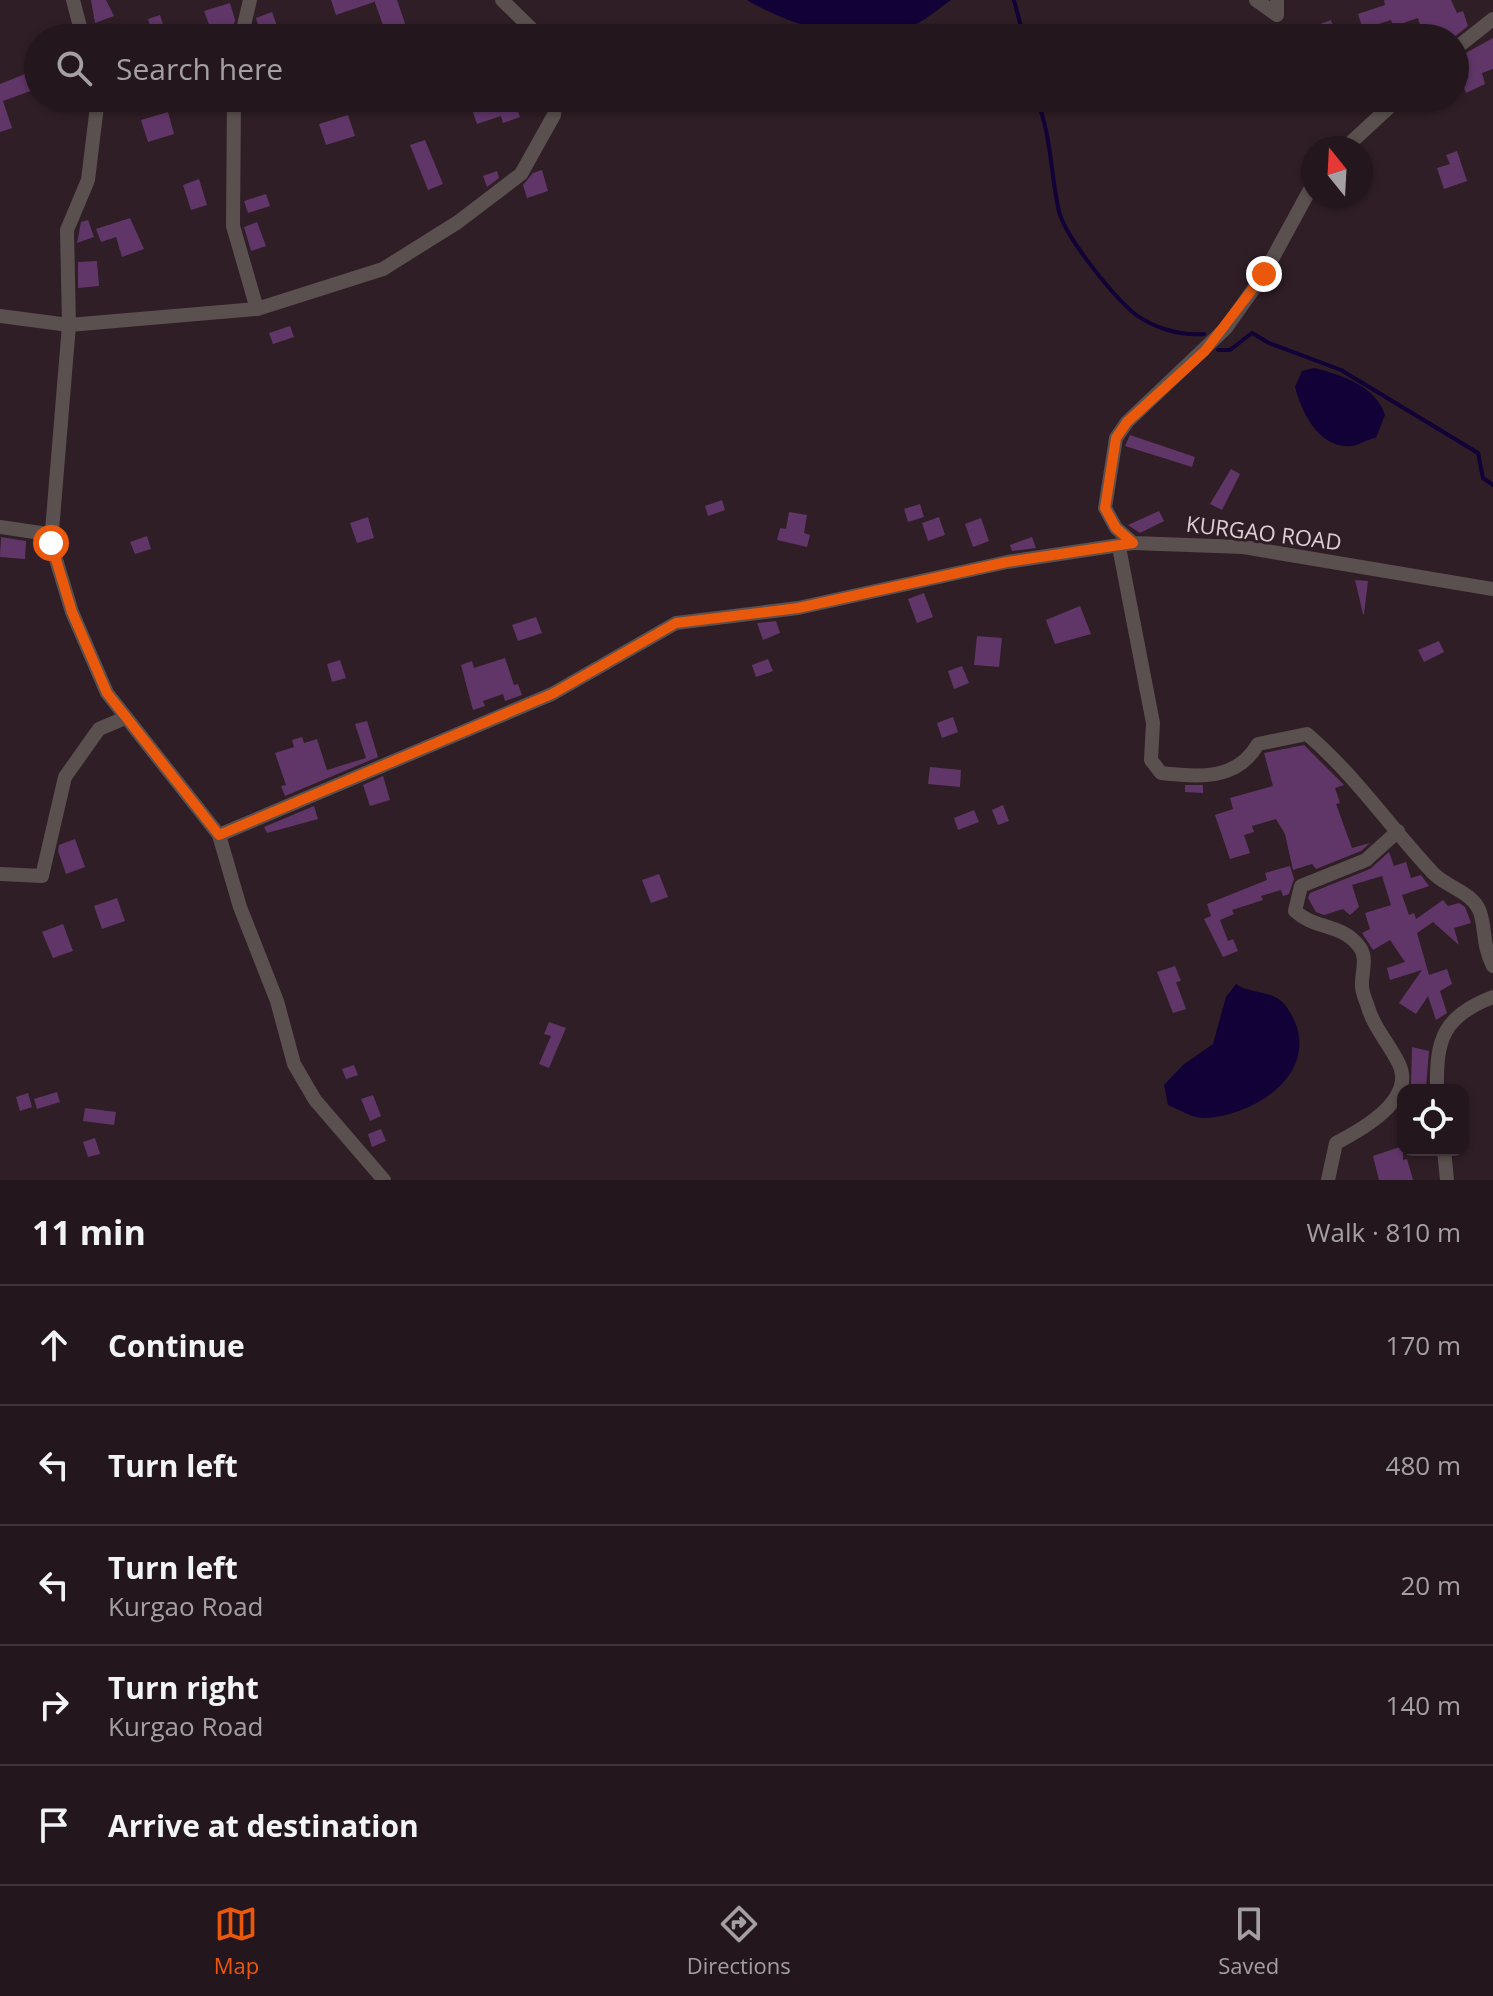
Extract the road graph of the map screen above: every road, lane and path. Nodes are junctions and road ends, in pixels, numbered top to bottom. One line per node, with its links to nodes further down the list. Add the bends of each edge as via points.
1 (73, 0): 7 (street)
2 (250, 0): 8 (street)
3 (502, 0): 9 (street)
4 (1256, 0): 5 (street, via 1277,15)
5 (1277, 0)
6 (1493, 19): 10 (street)
7 (79, 24)
8 (244, 24)
9 (527, 24)
10 (1469, 38)
11 (96, 112): 19 (street, via 88,180 67,230)
12 (234, 112): 17 (street, via 233,226)
13 (554, 112): 17 (street, via 521,174 458,222 383,269)
14 (1384, 112): 15 (street)
15 (1358, 136)
16 (1301, 206): 22 (street, via 1233,320 1116,438 1105,508)
17 (257, 309): 19 (street)
18 (0, 316): 19 (street)
19 (69, 325): 21 (street)
20 (0, 527): 21 (street, via 41,533)
21 (51, 543): 24 (street, via 92,661)
22 (1126, 545): 23 (street, KURGAO ROAD, via 1243,547); 25 (street, via 1153,723 1151,760 1161,773 1216,775 1248,762 1258,744 1307,734 1353,777); 26 (street, KURGAO ROAD, via 1007,562 798,608 676,623 552,694)
23 (1493, 589)
24 (125, 718): 26 (street); 27 (street, via 99,729 65,777 42,876)
25 (1398, 831): 28 (street, via 1435,876 1466,895 1480,911); 33 (street, via 1366,860 1301,886 1295,911 1306,921 1337,927 1360,947 1370,1017 1400,1066 1402,1082 1389,1107 1336,1143)
26 (219, 835): 32 (street, via 294,1064 315,1100)
27 (0, 874)
28 (1493, 966)
29 (1493, 997): 30 (street, via 1466,1007 1443,1031)
30 (1437, 1084)
31 (1445, 1156): 34 (street)
32 (384, 1180)
33 (1328, 1180)
34 (1447, 1180)

